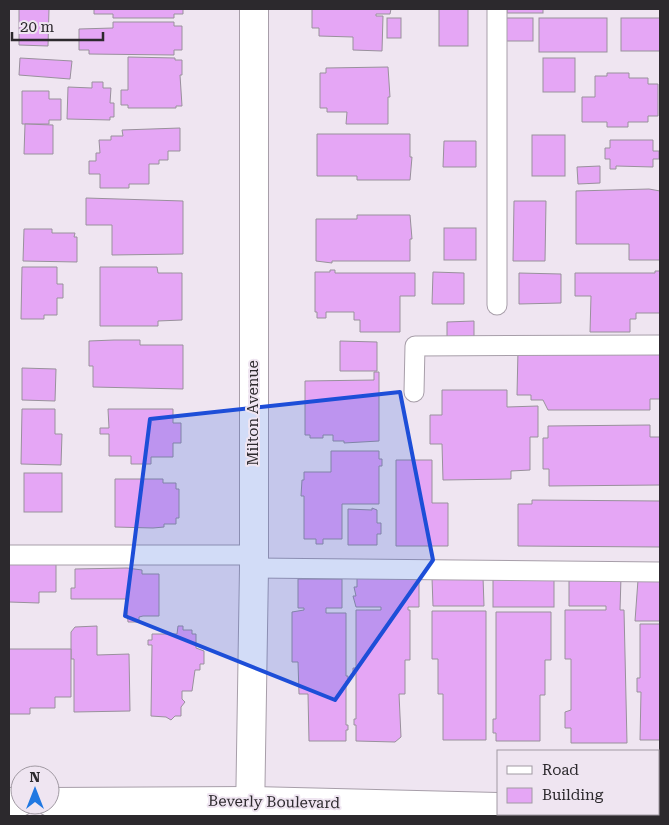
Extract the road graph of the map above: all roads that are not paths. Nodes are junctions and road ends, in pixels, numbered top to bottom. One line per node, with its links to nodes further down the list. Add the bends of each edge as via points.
1 (254, 9): 7 (street, Milton Avenue)
2 (497, 9): 3 (lane)
3 (497, 306)
4 (660, 345): 5 (lane, via 415,346)
5 (414, 392)
6 (9, 555): 7 (lane)
7 (253, 562): 8 (lane); 10 (street, Milton Avenue)
8 (660, 572)
9 (60, 802): 10 (street, Beverly Boulevard)
10 (250, 808): 11 (street, Beverly Boulevard)
11 (495, 810)

